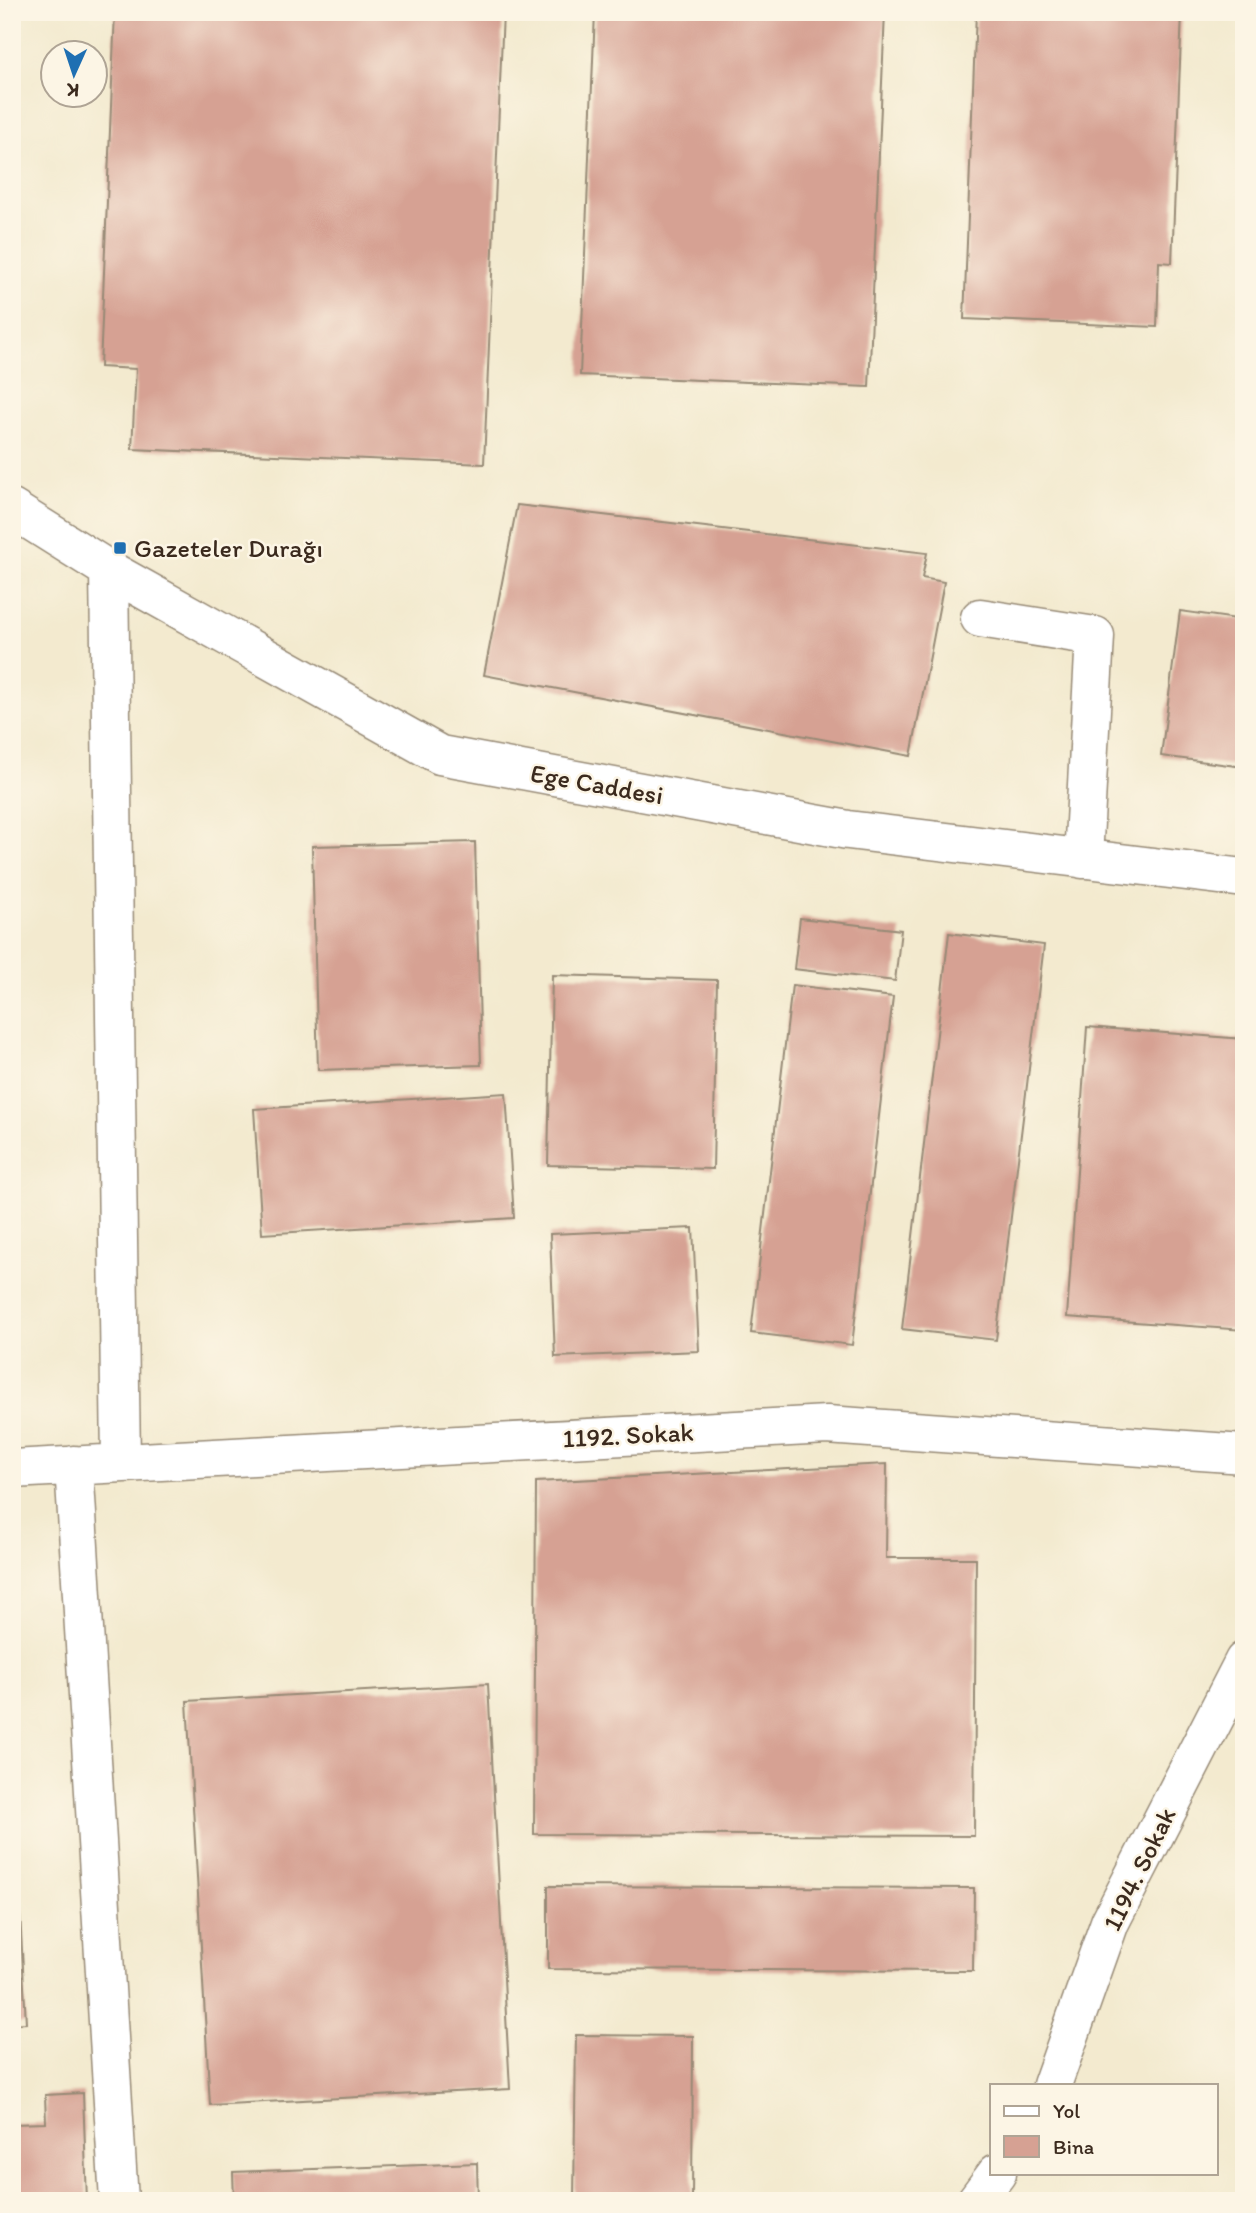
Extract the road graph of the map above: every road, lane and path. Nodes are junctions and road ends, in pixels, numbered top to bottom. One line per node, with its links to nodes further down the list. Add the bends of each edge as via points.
1 (12, 509): 2 (street, Ege Caddesi)
2 (109, 570): 4 (street, Ege Caddesi, via 440,755 848,831); 7 (street)
3 (980, 618): 4 (street, via 1095,636)
4 (1083, 859): 5 (street, Ege Caddesi)
5 (1244, 878)
6 (1244, 1454): 7 (street, 1192. Sokak, via 827,1424)
7 (121, 1462): 8 (street, 1192. Sokak)
8 (74, 1465): 9 (street, 1192. Sokak); 13 (street)
9 (12, 1469)
10 (1244, 1661): 11 (street, 1194. Sokak, via 1110,1922)
11 (1052, 2084)
12 (996, 2174): 14 (street)
13 (119, 2201)
14 (976, 2201)

